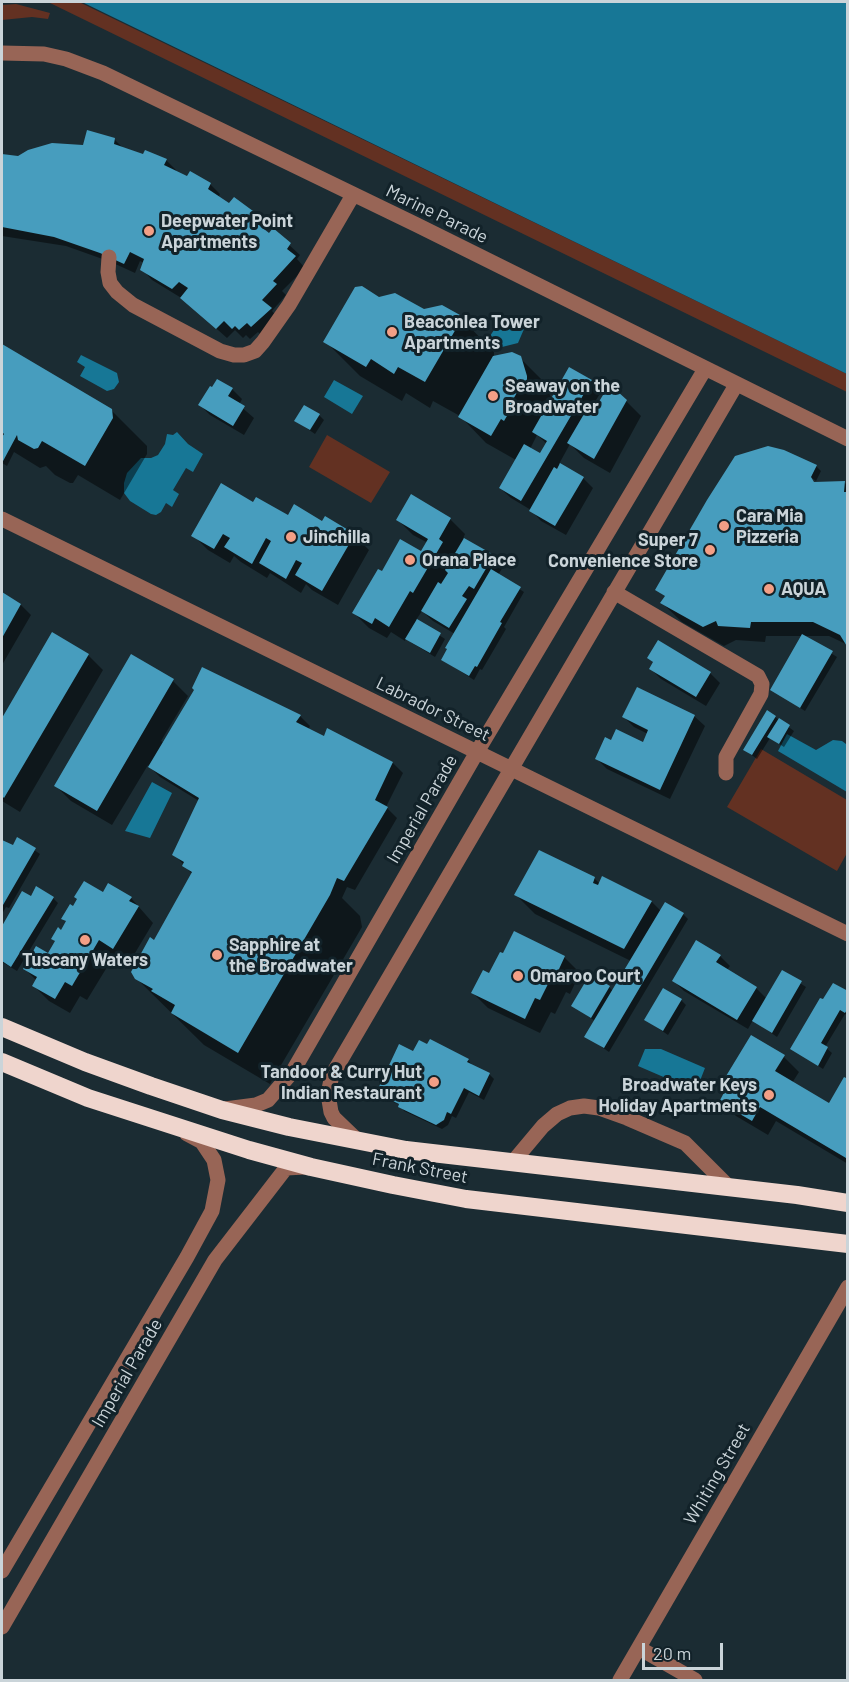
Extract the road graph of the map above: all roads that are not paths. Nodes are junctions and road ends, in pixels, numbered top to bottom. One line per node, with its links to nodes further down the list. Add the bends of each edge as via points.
1 (2, 53): 2 (street, Marine Parade, via 44,54 103,73)
2 (353, 195): 3 (street, via 289,305 255,351 244,355 220,351 133,305 110,283); 4 (street, Marine Parade)
3 (109, 257)
4 (705, 369): 5 (street, Marine Parade); 9 (street, Imperial Parade)
5 (736, 385): 6 (street, Marine Parade); 8 (street)
6 (848, 439)
7 (2, 519): 9 (street, Labrador Street)
8 (614, 592): 10 (street); 11 (street, via 758,676 761,694 726,757)
9 (477, 752): 10 (street, Labrador Street); 15 (street, Imperial Parade, via 293,1071 268,1100)
10 (511, 769): 12 (street, Labrador Street); 17 (street, via 332,1075 328,1094 331,1112)
11 (726, 773)
12 (848, 934)
13 (2, 1027): 15 (highway, Frank Street, via 85,1062)
14 (2, 1062): 16 (highway, Frank Street, via 88,1098)
15 (222, 1110): 17 (highway, Frank Street)
16 (174, 1127): 19 (highway, Frank Street); 24 (street, Imperial Parade, via 202,1142 214,1160 218,1180 212,1211)
17 (358, 1141): 18 (highway, Frank Street)
18 (512, 1163): 20 (highway, Frank Street); 20 (street, via 557,1113 584,1106 627,1118 685,1143)
19 (311, 1167): 22 (highway, Frank Street, via 466,1199); 25 (street, Imperial Parade, via 286,1168 215,1260)
20 (730, 1188): 21 (highway, Frank Street)
21 (848, 1203)
22 (848, 1244)
23 (848, 1287): 28 (street, Whiting Street)
24 (70, 1455): 25 (street); 26 (street, Imperial Parade)
25 (93, 1468): 27 (street, Imperial Parade)
26 (2, 1570)
27 (2, 1628)
28 (639, 1648): 29 (street, Whiting Street); 30 (street)
29 (620, 1680)
30 (695, 1680)

